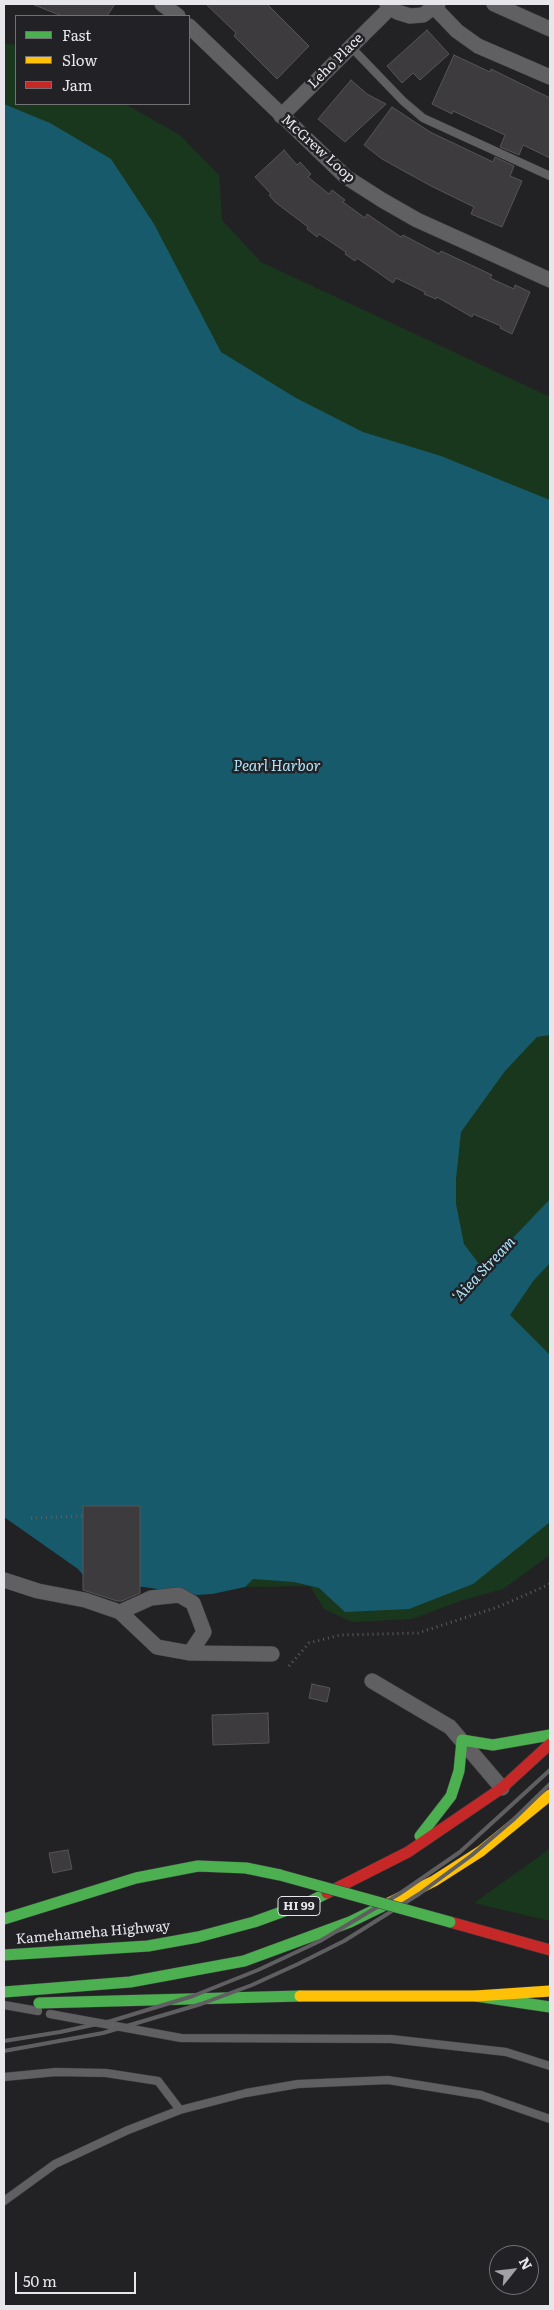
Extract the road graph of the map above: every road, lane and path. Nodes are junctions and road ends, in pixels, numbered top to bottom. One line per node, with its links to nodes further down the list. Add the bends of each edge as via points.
1 (162, 4): 5 (street)
2 (494, 4): 7 (street)
3 (389, 5): 4 (street, via 410,16 423,15); 8 (street, Leho Place)
4 (436, 6): 9 (street, via 457,31 478,46)
5 (177, 15)
6 (190, 27): 10 (street, McGrew Loop)
7 (550, 29)
8 (350, 46): 10 (street, Leho Place); 11 (lane, via 423,118)
9 (550, 77)
10 (281, 116): 12 (street, McGrew Loop, via 346,176 382,200 417,220)
11 (550, 176)
12 (550, 280)
13 (83, 1516): 14 (path)
14 (30, 1518)
15 (4, 1580): 17 (street, via 38,1591 86,1600)
16 (550, 1584): 20 (path, via 498,1607 418,1632 340,1635 309,1643)
17 (120, 1612): 18 (street, via 156,1647); 18 (street, via 151,1598 179,1595 193,1603 204,1632)
18 (190, 1653): 19 (street)
19 (272, 1654)
20 (289, 1666)
21 (372, 1681): 23 (street, via 450,1727)
22 (550, 1735): 23 (main road, via 493,1745)
23 (462, 1740): 25 (street); 30 (main road, via 459,1771 450,1796)
24 (550, 1744): 25 (main road, Kamehameha Highway / HI 99)
25 (502, 1788): 27 (main road); 30 (main road, Kamehameha Highway / HI 99)
26 (550, 1795): 29 (main road, HI 99)
27 (499, 1803)
28 (494, 1827): 29 (main road)
29 (481, 1851): 35 (main road, HI 99, via 434,1881 350,1922 244,1961 130,1982)
30 (408, 1852): 33 (main road, Kamehameha Highway / HI 99, via 309,1902 254,1922 198,1937 148,1946)
31 (4, 1920): 32 (main road, bridge, via 136,1878 198,1866 246,1868)
32 (550, 1950)
33 (4, 1955)
34 (550, 1991): 36 (main road)
35 (4, 1992)
36 (476, 1996): 37 (main road, via 298,1996 50,2004); 39 (main road)
37 (4, 2000)
38 (4, 2005): 40 (lane, via 181,2038 390,2039 506,2052)
39 (550, 2007)
40 (550, 2066)
41 (4, 2077): 42 (lane, via 81,2072 148,2079 158,2081)
42 (180, 2110): 43 (lane, via 298,2084 388,2080 481,2095); 44 (lane, via 55,2164)
43 (550, 2118)
44 (4, 2201)

